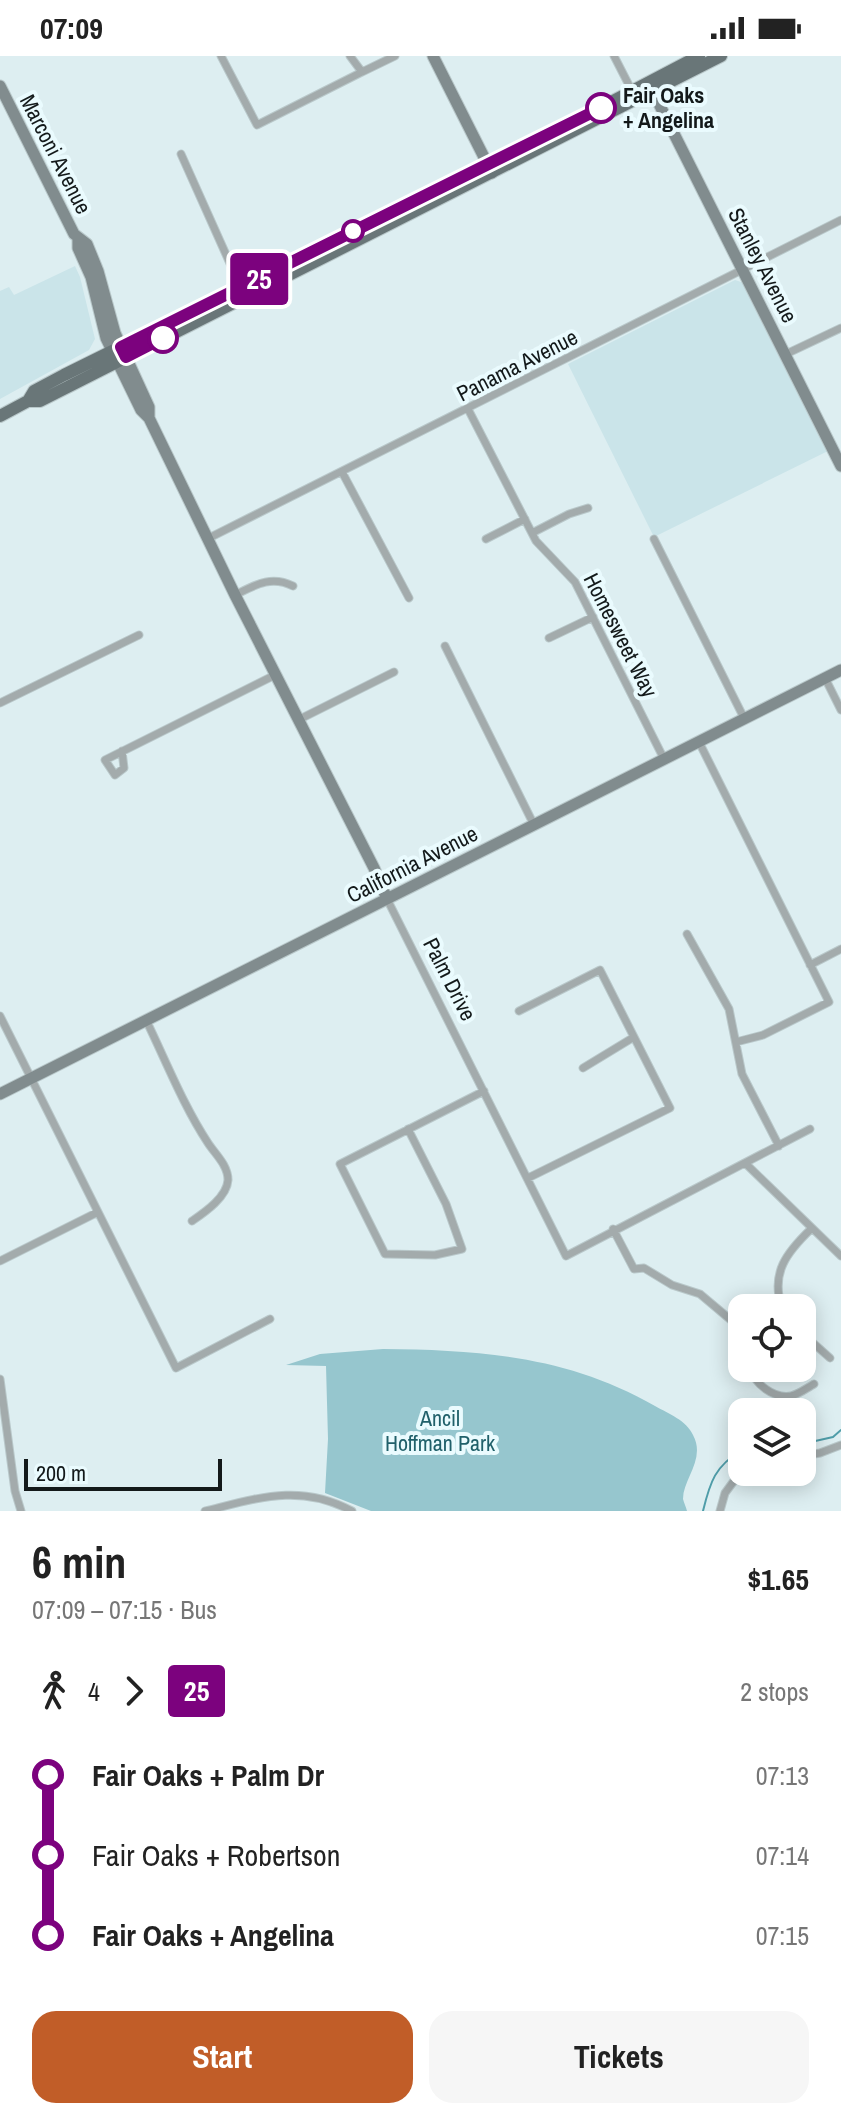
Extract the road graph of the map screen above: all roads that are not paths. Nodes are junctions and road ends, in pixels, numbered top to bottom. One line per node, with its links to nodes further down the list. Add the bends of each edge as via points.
1 (221, 56): 8 (street, via 257,125)
2 (350, 56): 8 (street)
3 (395, 56): 8 (street)
4 (433, 56): 13 (street)
5 (614, 56): 11 (street)
6 (699, 56): 10 (main road)
7 (721, 56): 10 (main road)
8 (362, 72)
9 (0, 86): 20 (street, Marconi Avenue, via 78,239 87,244)
10 (650, 87): 11 (main road); 16 (street, Stanley Avenue)
11 (634, 96): 13 (main road)
12 (181, 154): 17 (street)
13 (490, 169): 15 (main road); 18 (main road)
14 (841, 220): 16 (street, Panama Avenue)
15 (303, 258): 17 (main road); 18 (main road)
16 (744, 270): 21 (street, Stanley Avenue); 22 (street, Panama Avenue)
17 (241, 288): 20 (main road)
18 (235, 302): 20 (main road)
19 (841, 328): 21 (street)
20 (119, 354): 23 (main road, via 34,391 28,401); 29 (street, Palm Drive, via 149,407 149,418)
21 (786, 354): 24 (street, Stanley Avenue)
22 (468, 409): 25 (street, Panama Avenue); 27 (street, Homesweet Way)
23 (0, 416)
24 (841, 466)
25 (342, 472): 29 (street, Panama Avenue); 34 (street)
26 (588, 508): 28 (street)
27 (525, 519): 28 (street, Homesweet Way); 30 (street)
28 (532, 533): 35 (street, Homesweet Way, via 572,578)
29 (207, 539): 33 (street, Palm Drive)
30 (486, 539)
31 (654, 539): 45 (street)
32 (293, 586): 33 (street, via 266,581)
33 (235, 595): 41 (street, Palm Drive)
34 (409, 598)
35 (593, 617): 37 (street); 49 (street, Homesweet Way)
36 (139, 635): 43 (street)
37 (549, 638)
38 (445, 646): 50 (street)
39 (841, 670): 42 (street, California Avenue)
40 (394, 672): 46 (street)
41 (275, 675): 46 (street, Palm Drive); 48 (street)
42 (825, 678): 44 (street); 45 (street, California Avenue)
43 (0, 703)
44 (841, 710)
45 (744, 718): 47 (street, California Avenue)
46 (298, 720): 51 (street, Palm Drive)
47 (699, 742): 49 (street, California Avenue); 54 (street)
48 (122, 751)
49 (664, 759): 50 (street, California Avenue)
50 (534, 825): 51 (street, California Avenue)
51 (387, 899): 57 (street, California Avenue); 62 (street, Palm Drive)
52 (687, 934): 59 (street, via 724,999)
53 (841, 949): 54 (street)
54 (810, 965): 59 (street, via 829,1002 763,1035)
55 (519, 1011): 58 (street, via 600,970)
56 (0, 1016): 61 (street)
57 (146, 1020): 61 (street, California Avenue); 70 (street, via 227,1175 222,1195)
58 (634, 1037): 60 (street); 68 (street, via 670,1108)
59 (736, 1042): 66 (street, via 742,1074)
60 (583, 1068)
61 (31, 1078): 63 (street, California Avenue); 69 (street)
62 (484, 1091): 64 (street); 68 (street, Palm Drive)
63 (0, 1094)
64 (408, 1129): 64 (street, via 340,1164 385,1254 435,1255 462,1249)
65 (810, 1129): 66 (street, Palm Drive)
66 (779, 1146): 67 (street, Palm Drive)
67 (745, 1163): 71 (street, Palm Drive); 72 (street)
68 (528, 1178): 71 (street, Palm Drive, via 566,1256)
69 (98, 1212): 74 (street); 77 (street, via 176,1368)
70 (192, 1221)
71 (613, 1229): 76 (street, via 634,1269 644,1268 700,1294)
72 (811, 1229): 73 (street); 75 (street, via 780,1269)
73 (841, 1256)
74 (0, 1261)
75 (778, 1294)
76 (728, 1318)
77 (270, 1319)
78 (816, 1346): 79 (street)
79 (830, 1358)
80 (0, 1379): 86 (street)
81 (757, 1382): 82 (street, via 783,1396)
82 (814, 1384)
83 (841, 1445): 84 (street)
84 (816, 1454)
85 (730, 1486): 89 (street)
86 (21, 1511)
87 (205, 1511): 88 (street, via 268,1495 298,1494)
88 (352, 1511)
89 (720, 1511)

